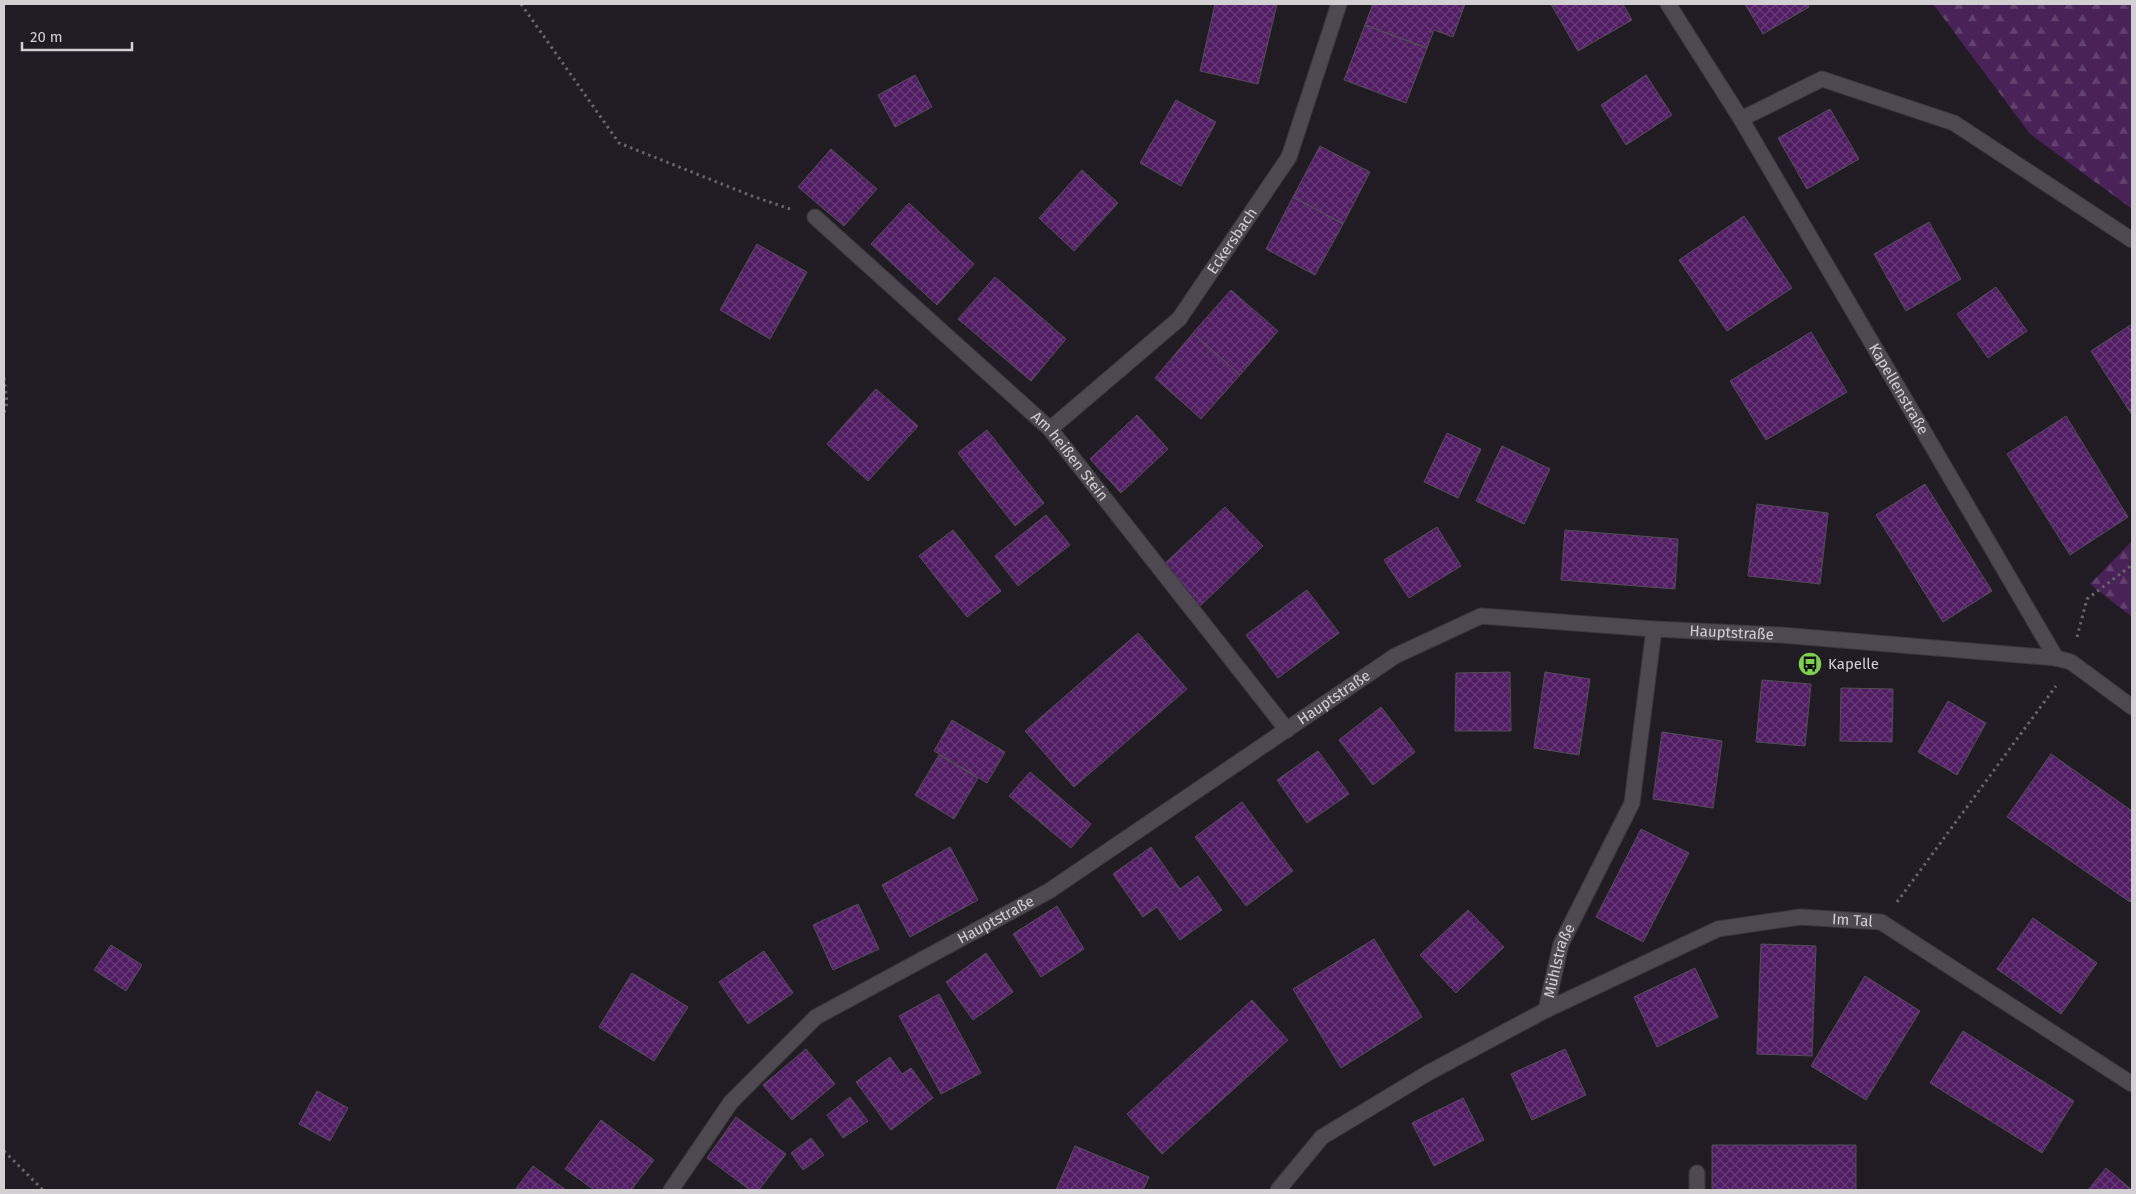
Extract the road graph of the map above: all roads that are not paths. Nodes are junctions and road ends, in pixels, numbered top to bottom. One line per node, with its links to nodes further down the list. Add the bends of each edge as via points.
1 (1339, 4): 6 (street, Eckersbach, via 1289,157 1283,166 1179,318)
2 (1668, 4): 3 (street, Kapellenstraße)
3 (1740, 120): 5 (street, via 1822,79 1954,123); 8 (street, Kapellenstraße)
4 (815, 217): 6 (street, Am heißen Stein)
5 (2132, 240)
6 (1050, 428): 10 (street, Am heißen Stein)
7 (1654, 629): 8 (street, Hauptstraße, via 1781,635); 10 (street, Hauptstraße, via 1481,616 1395,656); 11 (street, Mühlstraße, via 1632,803 1561,944)
8 (2064, 660): 9 (street)
9 (2132, 707)
10 (1287, 730): 14 (street, Hauptstraße, via 1049,891 816,1017 731,1102)
11 (1546, 1010): 12 (street, Im Tal, via 1718,929 1800,917 1882,922); 15 (street, Mühlstraße, via 1428,1073 1322,1136)
12 (2132, 1084)
13 (1697, 1172): 16 (street)
14 (671, 1190)
15 (1278, 1190)
16 (1697, 1190)

